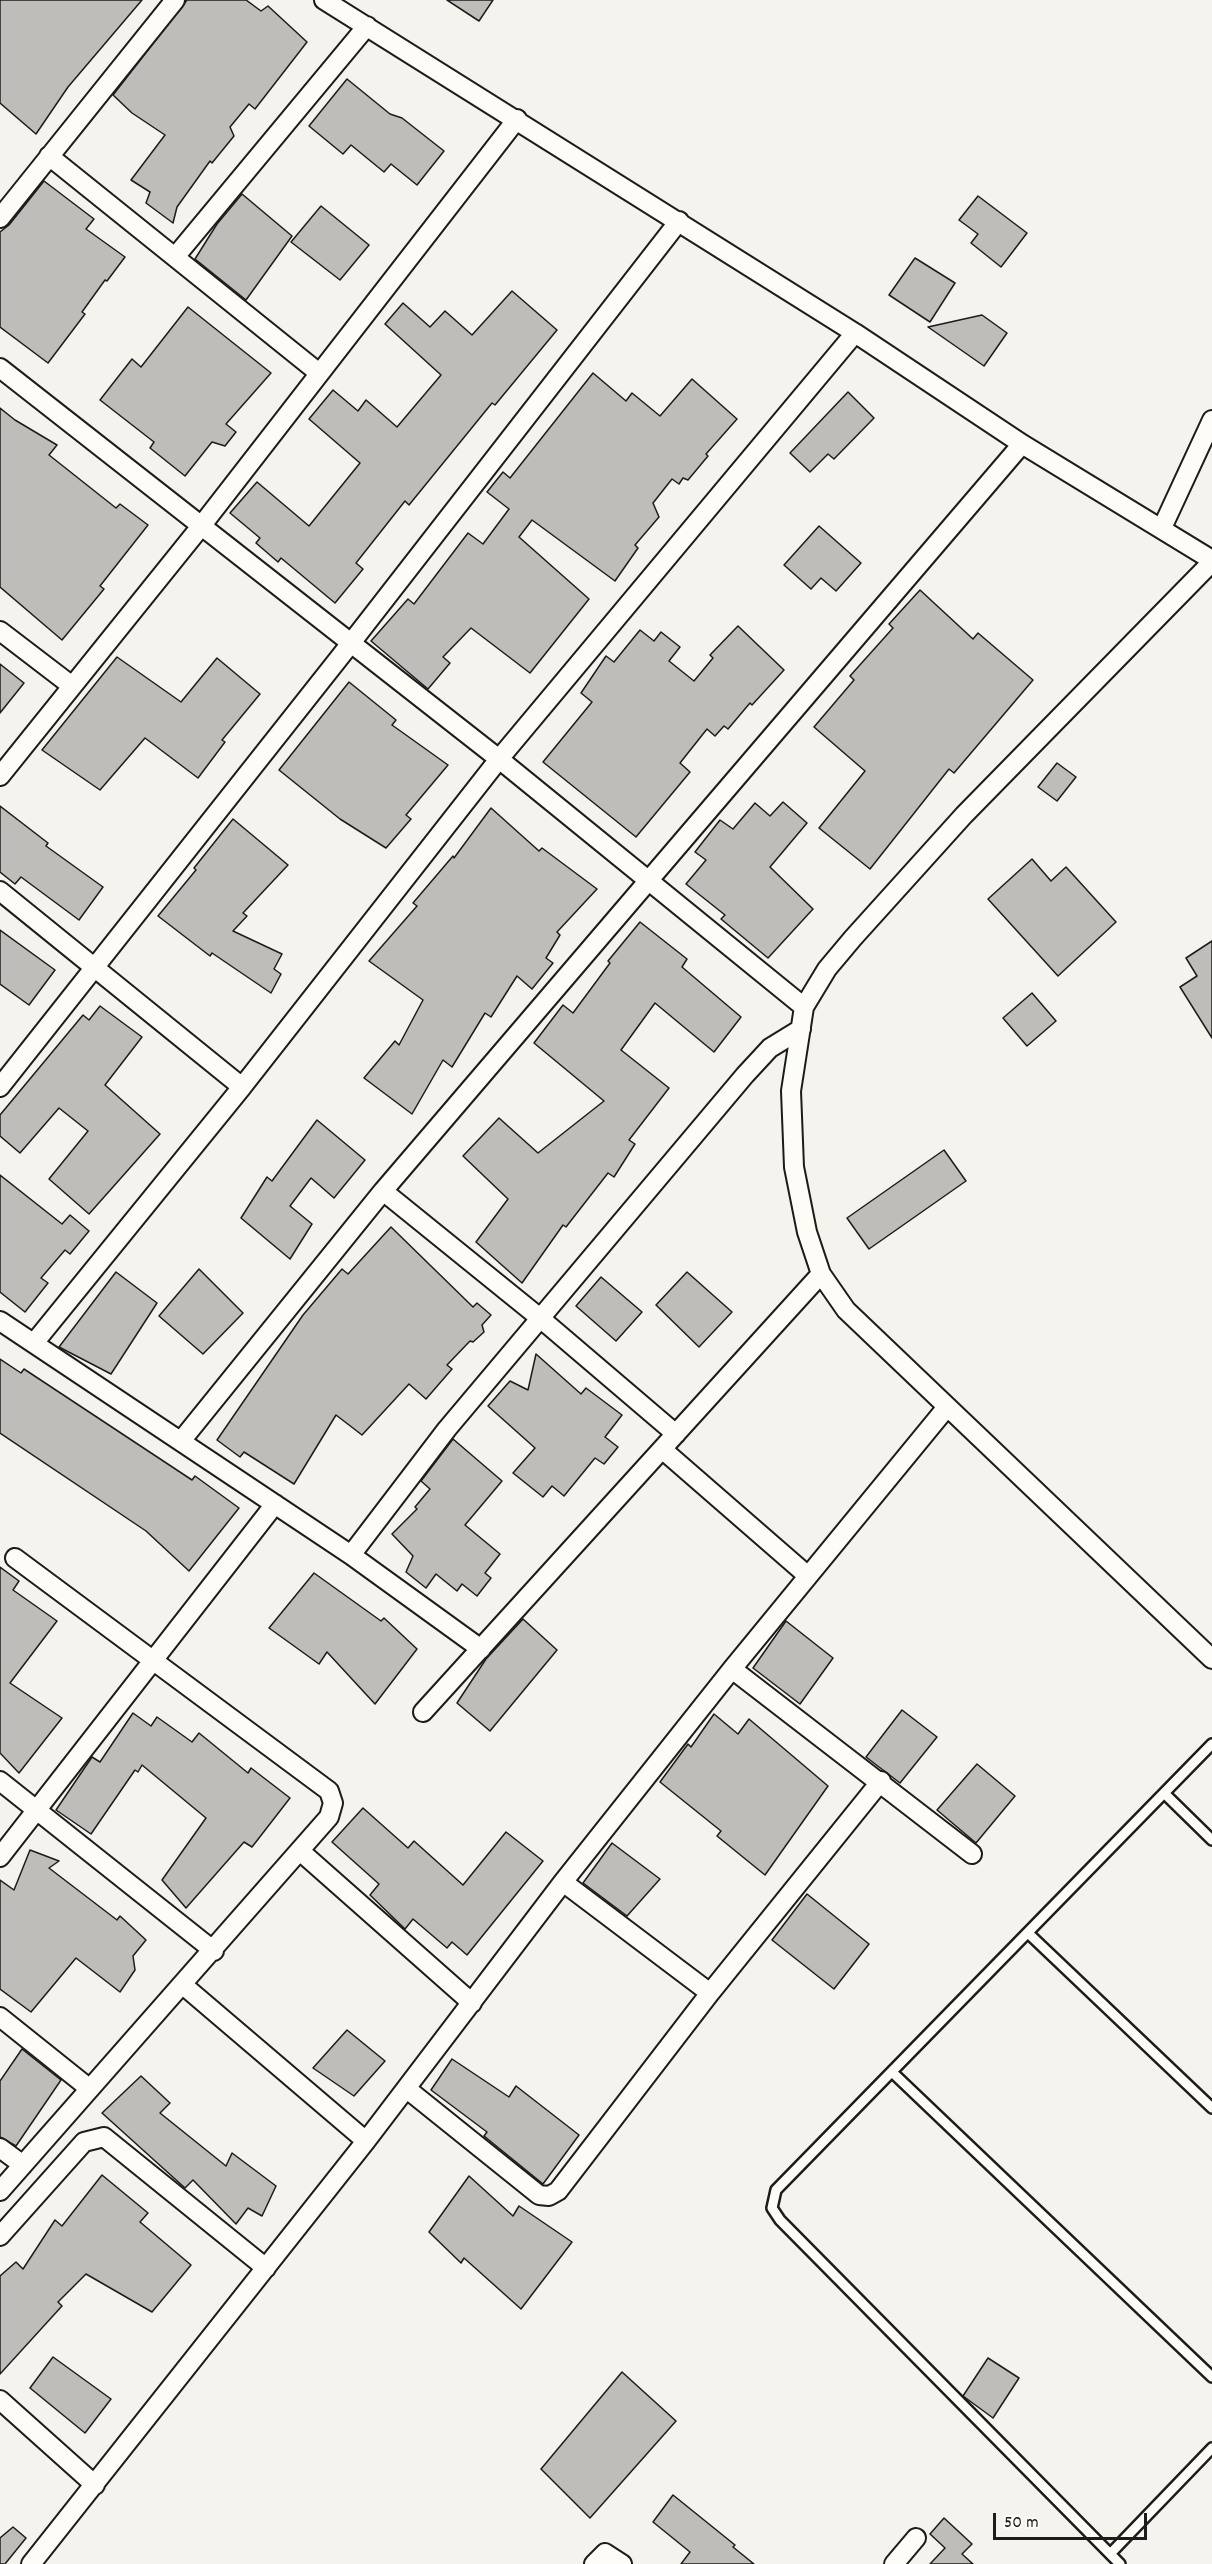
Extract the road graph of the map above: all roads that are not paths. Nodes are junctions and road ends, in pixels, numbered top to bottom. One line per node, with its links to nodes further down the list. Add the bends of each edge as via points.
1 (175, 0): 5 (street)
2 (324, 0): 3 (street)
3 (367, 26): 4 (street); 8 (street)
4 (517, 119): 7 (street); 11 (street)
5 (49, 156): 6 (street); 8 (street)
6 (0, 218)
7 (679, 221): 9 (street); 18 (street)
8 (175, 257): 11 (street)
9 (855, 333): 13 (street); 20 (street)
10 (0, 368): 14 (street)
11 (319, 373): 14 (street)
12 (1212, 420): 15 (street)
13 (1022, 444): 15 (street); 22 (street)
14 (202, 525): 18 (street); 19 (street)
15 (1162, 528): 16 (street)
16 (1212, 561): 25 (street, via 964,815 834,961)
17 (0, 631): 19 (street)
18 (351, 644): 20 (street); 24 (street)
19 (72, 686): 21 (street)
20 (500, 759): 22 (street); 27 (street)
21 (0, 776)
22 (649, 879): 25 (street); 29 (street)
23 (0, 891): 24 (street)
24 (94, 967): 27 (street); 28 (street)
25 (804, 1007): 26 (street)
26 (801, 1029): 30 (street, via 791,1091 794,1167); 31 (street, via 770,1048 744,1075)
27 (242, 1087): 33 (street)
28 (0, 1088)
29 (383, 1191): 31 (street); 36 (street)
30 (820, 1274): 34 (street, via 846,1310); 35 (street)
31 (540, 1318): 35 (street); 39 (street, via 447,1429)
32 (0, 1321): 33 (street)
33 (34, 1343): 36 (street)
34 (947, 1407): 41 (street); 43 (street)
35 (676, 1434): 37 (street)
36 (181, 1441): 38 (street)
37 (662, 1449): 41 (street); 42 (street)
38 (275, 1504): 39 (street); 44 (street)
39 (351, 1555): 42 (street)
40 (15, 1558): 44 (street)
41 (808, 1576): 45 (street)
42 (481, 1649): 46 (street)
43 (1212, 1659)
44 (154, 1660): 51 (street); 53 (street, via 329,1791 333,1803 329,1817)
45 (732, 1669): 49 (street); 56 (street)
46 (423, 1712)
47 (1212, 1744): 50 (lane)
48 (0, 1781): 51 (street)
49 (881, 1781): 54 (street); 60 (street)
50 (1164, 1793): 52 (lane); 57 (lane)
51 (37, 1809): 55 (street); 58 (street)
52 (1212, 1840)
53 (300, 1851): 58 (street); 61 (street)
54 (972, 1854)
55 (0, 1857)
56 (564, 1882): 60 (street); 61 (street)
57 (1028, 1933): 63 (lane); 66 (lane)
58 (214, 1951): 59 (street)
59 (183, 1985): 64 (street); 67 (street)
60 (710, 1993): 65 (street, via 558,2191 549,2196 539,2194)
61 (472, 2002): 65 (street)
62 (0, 2017): 64 (street)
63 (892, 2072): 73 (lane); 78 (lane, via 776,2190 772,2208)
64 (90, 2090): 69 (street)
65 (406, 2090): 67 (street)
66 (1212, 2108)
67 (366, 2141): 72 (street)
68 (0, 2148): 69 (street)
69 (23, 2165): 70 (street)
70 (0, 2191)
71 (0, 2236): 72 (street, via 84,2142 104,2136)
72 (266, 2268): 76 (street)
73 (1212, 2377)
74 (0, 2400): 76 (street)
75 (1212, 2448): 78 (lane)
76 (95, 2485): 79 (street)
77 (916, 2538): 82 (street)
78 (1110, 2554): 83 (lane)
79 (31, 2564)
80 (594, 2564): 81 (street, via 605,2553)
81 (622, 2564)
82 (894, 2564)
83 (1120, 2564)

